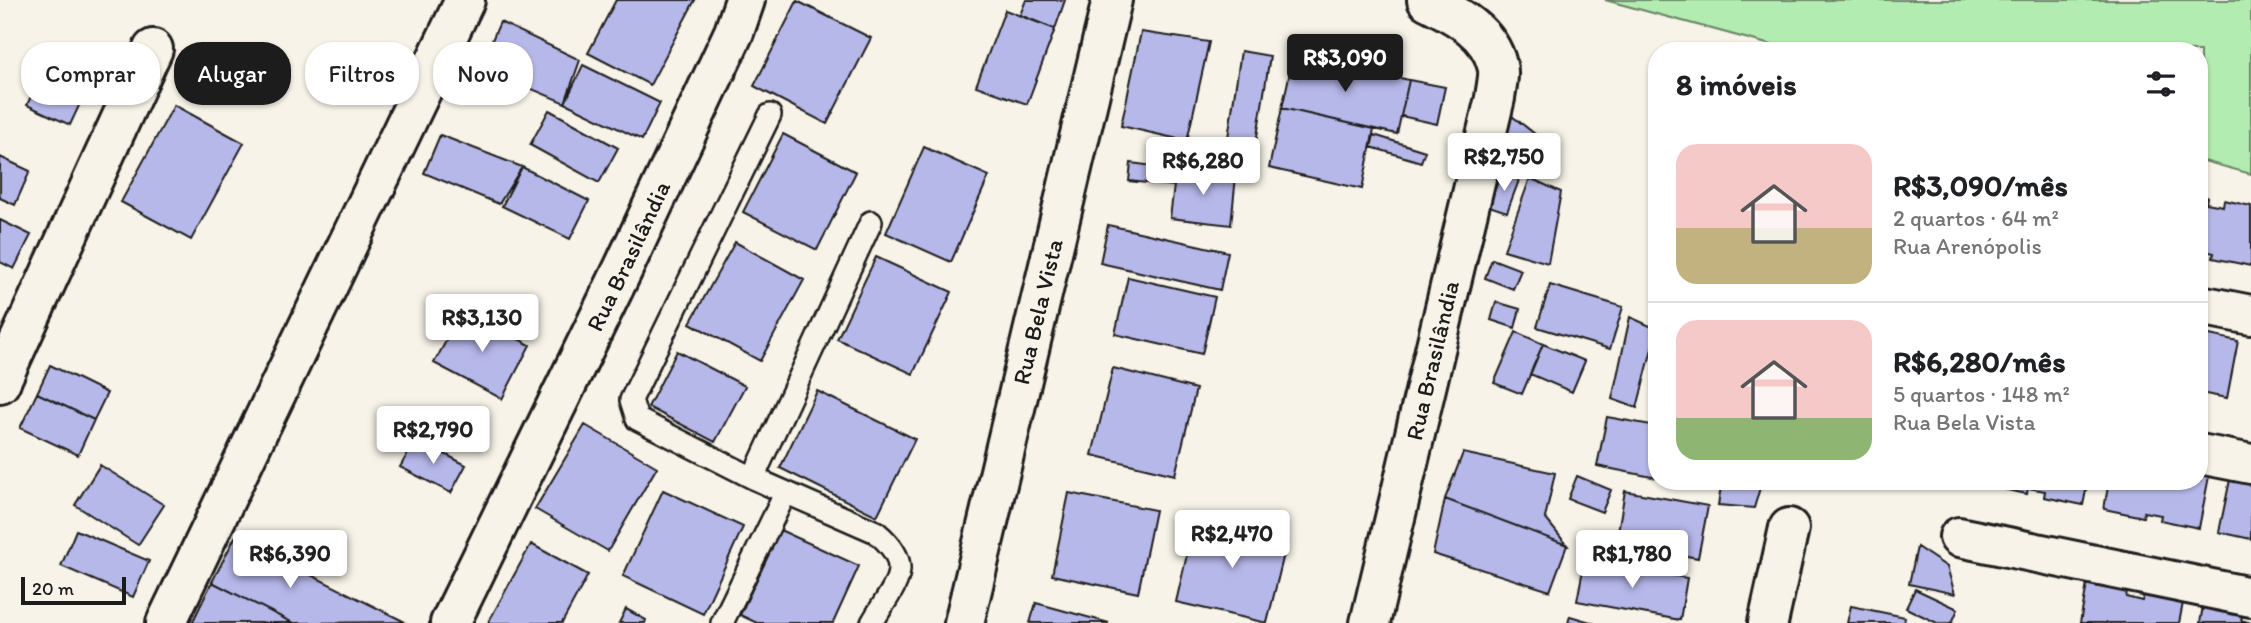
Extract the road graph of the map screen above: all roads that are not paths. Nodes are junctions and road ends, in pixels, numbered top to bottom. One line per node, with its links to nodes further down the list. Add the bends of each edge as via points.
1 (466, 0): 18 (street)
2 (745, 0): 19 (street, Rua Brasilândia, via 629,256)
3 (1112, 0): 22 (street, Rua Bela Vista)
4 (1427, 0): 23 (street, Rua Brasilândia, via 1462,18 1488,43 1498,67 1495,98)
5 (127, 105): 10 (street)
6 (770, 115): 13 (lane, via 631,401 637,419)
7 (871, 222): 13 (lane)
8 (2208, 307): 9 (street)
9 (2251, 315)
10 (0, 383)
11 (2208, 456): 12 (street)
12 (2251, 464)
13 (753, 478): 14 (lane)
14 (785, 494): 20 (lane); 21 (lane, via 876,532 892,545 900,558 900,571)
15 (1789, 528): 24 (street)
16 (1959, 537): 17 (street)
17 (2251, 597)
18 (166, 623)
19 (450, 623)
20 (722, 623)
21 (872, 623)
22 (964, 623)
23 (1370, 623)
24 (1768, 623)

